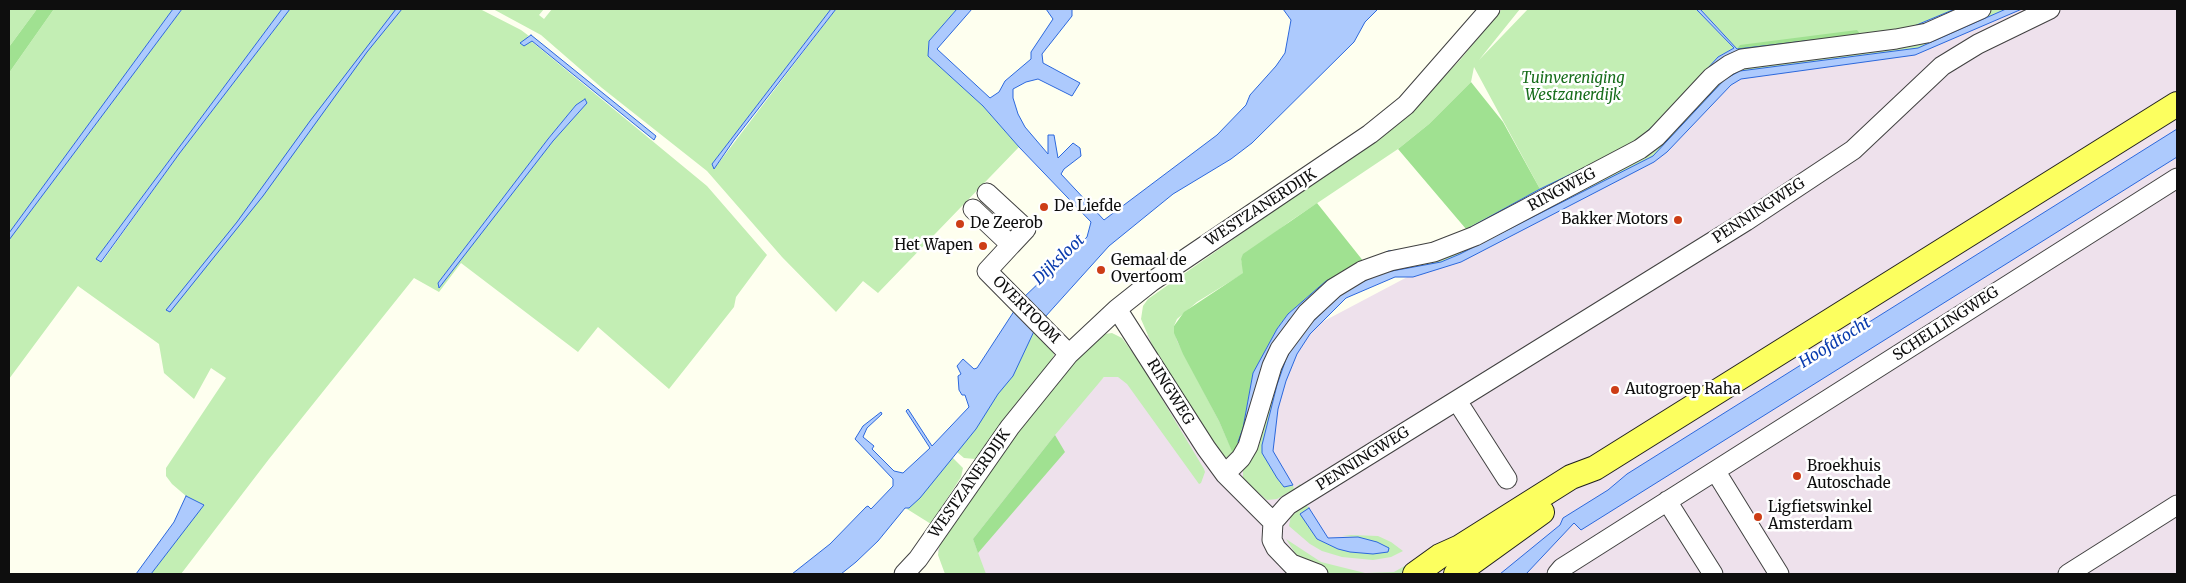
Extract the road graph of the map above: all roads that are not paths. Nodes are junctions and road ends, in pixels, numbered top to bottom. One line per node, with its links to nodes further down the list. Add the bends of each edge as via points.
1 (1490, 9): 9 (street, WESTZANERDIJK, via 1410,100 1370,134 1194,252)
2 (1981, 9): 14 (street, RINGWEG, via 1927,33 1896,40 1736,62 1712,77 1656,137 1640,149 1475,236 1434,252 1390,261 1362,271 1334,288 1306,313 1280,349 1248,446)
3 (2050, 9): 11 (street, PENNINGWEG, via 1978,44 1942,66 1853,150 1746,221)
4 (2177, 104): 12 (main road)
5 (2177, 178): 13 (street, SCHELLINGWEG)
6 (987, 193): 8 (street, OVERTOOM, via 1026,229)
7 (973, 209): 8 (street)
8 (1011, 245): 10 (street, OVERTOOM, via 987,271)
9 (1117, 309): 10 (street, WESTZANERDIJK); 14 (street, RINGWEG)
10 (1069, 354): 21 (street, WESTZANERDIJK, via 1010,427 918,560)
11 (1457, 401): 15 (street); 18 (street, PENNINGWEG, via 1288,505)
12 (1595, 468): 19 (main road, via 1572,476); 25 (main road, via 1578,486)
13 (1716, 472): 16 (street, SCHELLINGWEG); 28 (street)
14 (1225, 474): 18 (street, RINGWEG)
15 (1507, 479)
16 (1667, 501): 26 (street, SCHELLINGWEG); 27 (street)
17 (2177, 506): 29 (street)
18 (1273, 522): 20 (street, via 1272,540)
19 (1460, 547): 23 (main road, via 1440,556); 24 (main road)
20 (1296, 569): 22 (street)
21 (904, 574)
22 (1318, 574)
23 (1415, 574)
24 (1430, 574)
25 (1456, 574)
26 (1557, 574)
27 (1713, 574)
28 (1779, 574)
29 (2068, 574)

